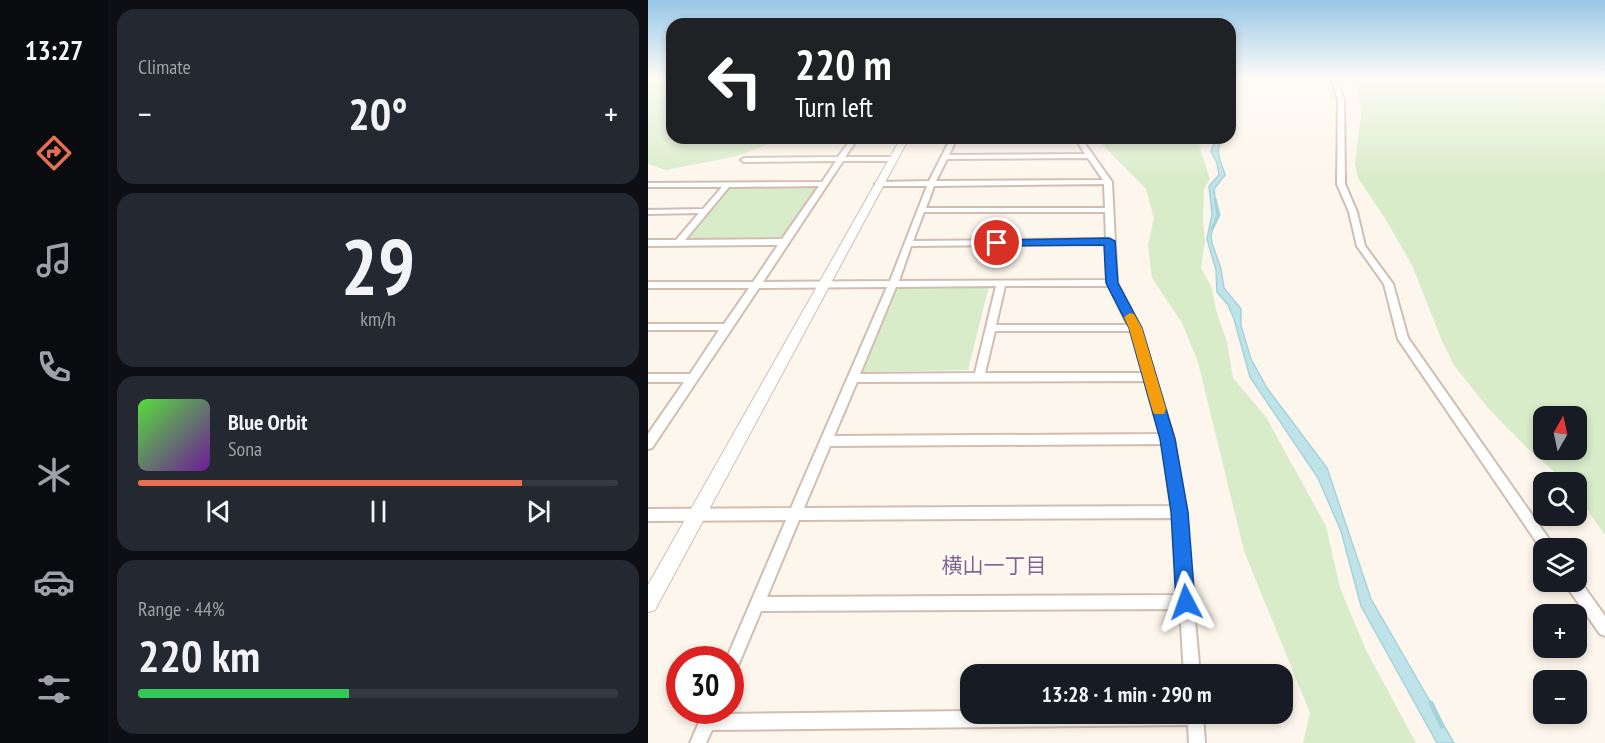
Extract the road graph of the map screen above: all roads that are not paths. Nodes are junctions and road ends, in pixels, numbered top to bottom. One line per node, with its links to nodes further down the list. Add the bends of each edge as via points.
1 (1341, 112): 48 (street, via 1341,184 1361,246 1388,284 1403,339)
2 (851, 144): 8 (street)
3 (902, 144): 9 (street)
4 (951, 144): 6 (street)
5 (1082, 144): 7 (street)
6 (945, 156): 7 (street); 14 (street)
7 (1091, 156): 11 (street)
8 (841, 159): 9 (street); 10 (street); 12 (street)
9 (893, 159): 13 (street)
10 (744, 160)
11 (1108, 182): 14 (street); 18 (street)
12 (824, 184): 16 (street); 22 (street)
13 (879, 184): 14 (street); 29 (street)
14 (932, 184): 17 (street)
15 (648, 185): 16 (street)
16 (727, 185): 19 (street)
17 (921, 210): 18 (street); 25 (street)
18 (1109, 210): 21 (street)
19 (705, 211): 20 (street); 24 (street)
20 (648, 212)
21 (1109, 241): 25 (street); 27 (street)
22 (785, 242): 24 (street); 28 (street)
23 (648, 243): 24 (street)
24 (678, 243)
25 (908, 244): 30 (street)
26 (1001, 283): 27 (street); 30 (street); 34 (street)
27 (1112, 283): 35 (street)
28 (756, 284): 29 (street); 31 (street); 33 (street)
29 (824, 284): 30 (street); 46 (street)
30 (892, 284): 40 (street)
31 (648, 285)
32 (648, 327): 33 (street)
33 (727, 327): 39 (street)
34 (992, 328): 35 (street); 36 (street)
35 (1136, 328): 37 (street)
36 (979, 377): 37 (street); 40 (street)
37 (1149, 377): 41 (street)
38 (648, 378): 39 (street)
39 (693, 378): 42 (street)
40 (852, 378): 43 (street)
41 (1168, 439): 43 (street); 44 (street)
42 (649, 440)
43 (826, 441): 47 (street)
44 (1179, 512): 47 (street); 50 (street)
45 (648, 514): 46 (street)
46 (697, 514): 47 (street); 51 (street)
47 (795, 514): 52 (street)
48 (1541, 538)
49 (1579, 592): 53 (street)
50 (1186, 602): 52 (street); 55 (street)
51 (648, 603)
52 (758, 604): 54 (street)
53 (1605, 629)
54 (740, 646)
55 (1191, 664)
56 (960, 715): 57 (street)
57 (744, 716)
58 (706, 724): 60 (street)
59 (1196, 724): 61 (street)
60 (698, 743)
61 (1197, 743)

